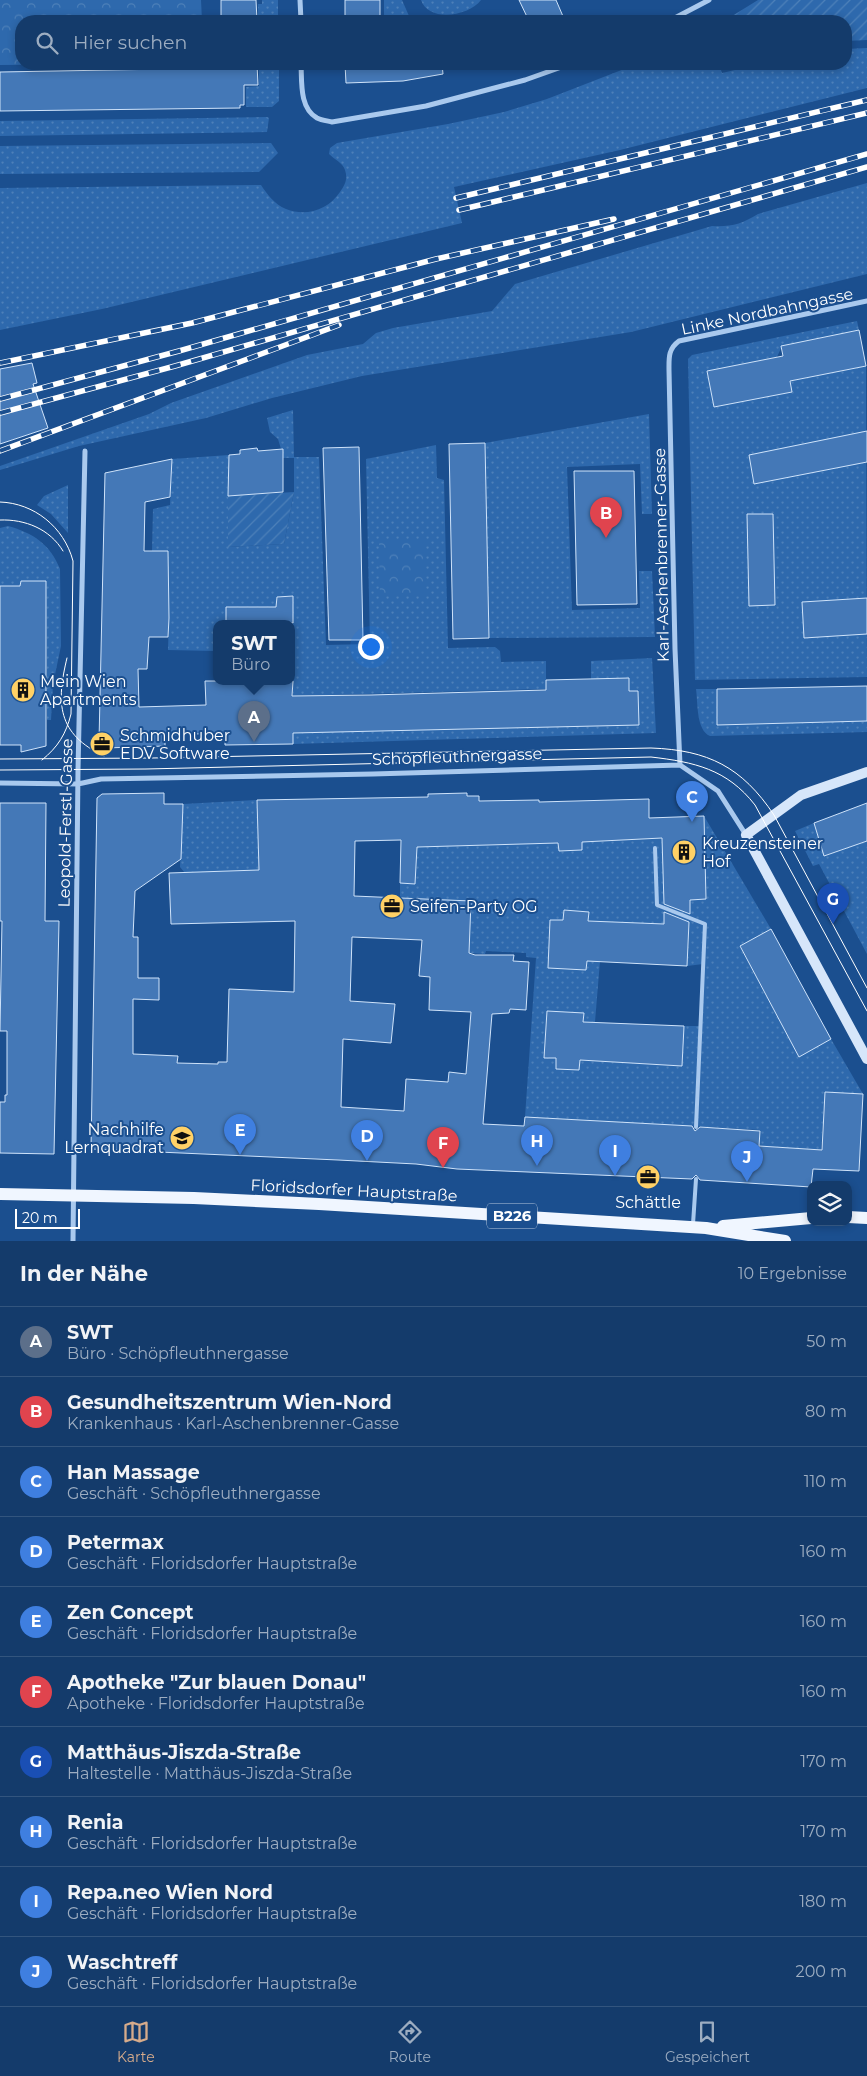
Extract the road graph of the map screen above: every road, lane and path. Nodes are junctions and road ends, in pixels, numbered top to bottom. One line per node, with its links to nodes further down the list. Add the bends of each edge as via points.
1 (300, 0): 3 (street)
2 (709, 0): 4 (street)
3 (301, 15)
4 (680, 15)
5 (302, 70): 6 (street, via 304,98 309,111 332,122 426,106)
6 (553, 70)
7 (867, 301): 8 (street, Linke Nordbahngasse, via 679,341)
8 (672, 346): 10 (street, Karl-Aschenbrenner-Gasse, via 669,355)
9 (85, 451): 13 (street, Leopold-Ferstl-Gasse)
10 (680, 765): 13 (street, Schöpfleuthnergasse, via 101,779); 14 (street, via 718,791)
11 (867, 772): 14 (street, via 802,795)
12 (0, 784): 13 (street, Schöpfleuthnergasse)
13 (78, 784): 20 (street, Leopold-Ferstl-Gasse)
14 (746, 835): 16 (street)
15 (655, 848): 17 (lane, via 657,905 705,924)
16 (867, 1059)
17 (696, 1127)
18 (696, 1179): 24 (lane)
19 (0, 1194): 20 (main road, Floridsdorfer Hauptstraße / B226)
20 (74, 1196): 24 (main road, Floridsdorfer Hauptstraße / B226, via 194,1198); 26 (street, Leopold-Ferstl-Gasse)
21 (852, 1216): 23 (main road)
22 (807, 1218): 25 (main road, Floridsdorfer Hauptstraße / B226)
23 (867, 1218)
24 (693, 1227): 25 (main road, Floridsdorfer Hauptstraße / B226)
25 (706, 1228): 27 (main road, Floridsdorfer Hauptstraße / B226)
26 (73, 1241)
27 (785, 1241)

